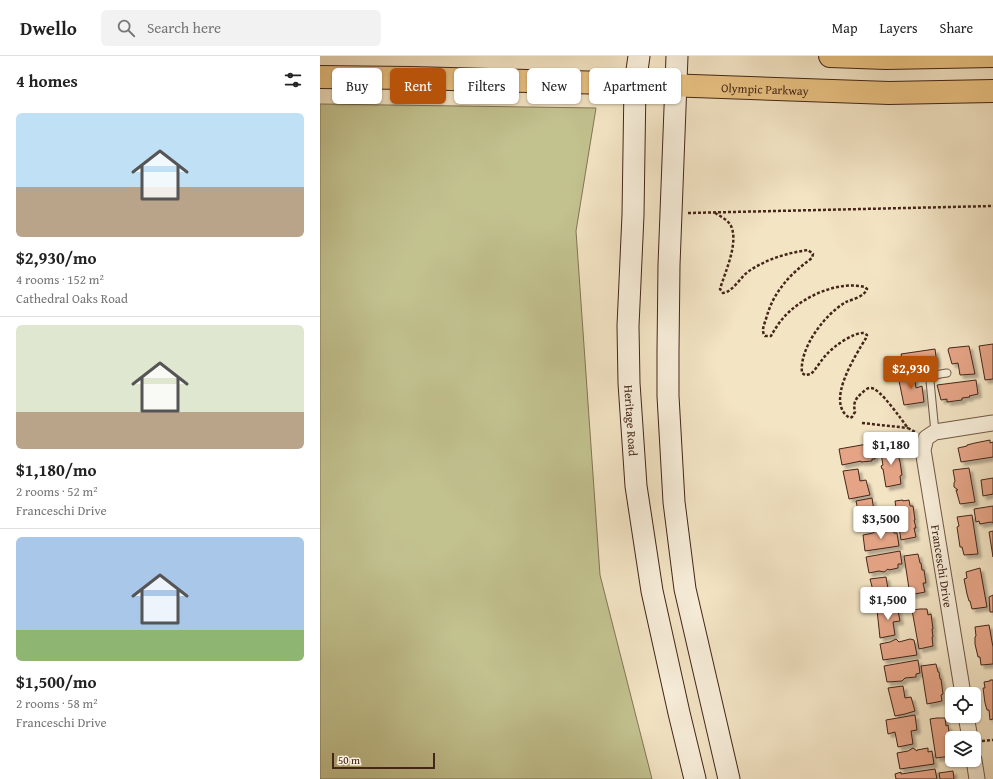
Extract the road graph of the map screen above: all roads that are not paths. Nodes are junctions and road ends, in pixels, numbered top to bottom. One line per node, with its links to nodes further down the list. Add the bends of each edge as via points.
1 (639, 56): 5 (main road, Heritage Road)
2 (677, 56): 6 (main road)
3 (830, 56): 4 (main road)
4 (993, 56)
5 (637, 68)
6 (677, 68)
7 (320, 77): 8 (main road, Olympic Parkway)
8 (589, 83)
9 (681, 85): 10 (main road, Olympic Parkway, via 889,93)
10 (993, 91)
11 (635, 104): 18 (main road, Heritage Road, via 628,326 636,486 652,591)
12 (675, 104): 19 (main road, via 668,311 668,388 674,502 685,589)
13 (947, 373): 15 (lane, via 937,374 930,380)
14 (993, 422): 15 (street)
15 (931, 435): 16 (street, Franceschi Drive, via 923,450)
16 (962, 687)
17 (975, 767): 20 (street)
18 (695, 779)
19 (729, 779)
20 (977, 779)

